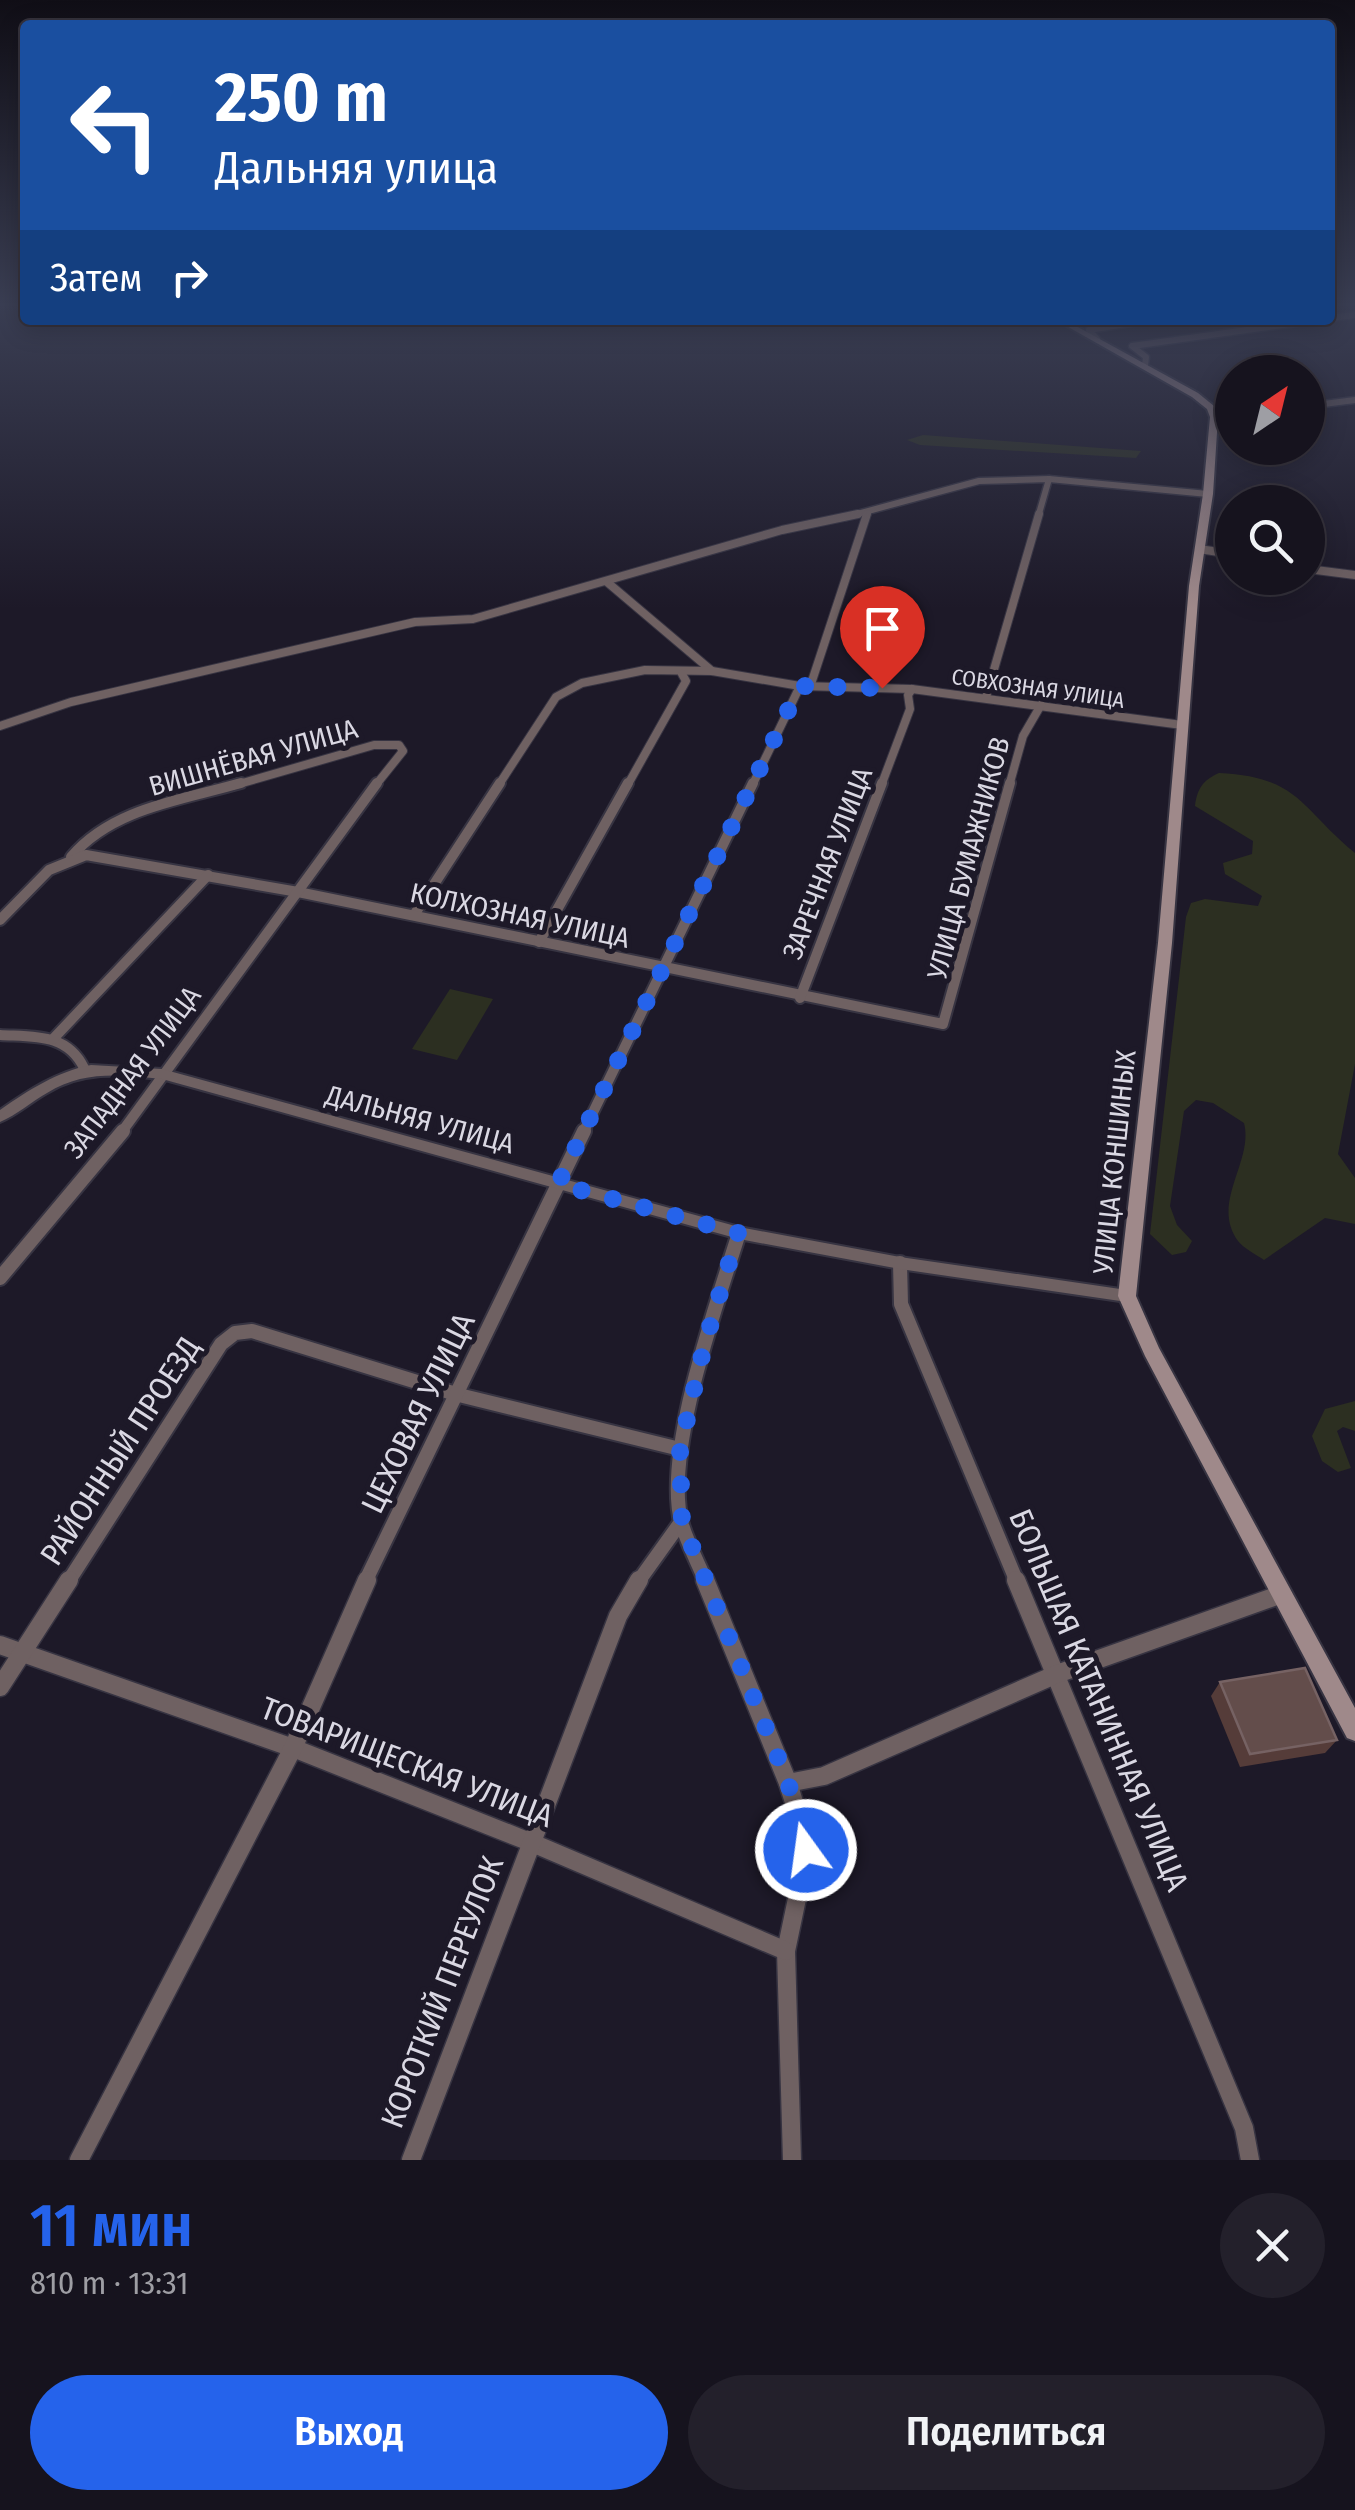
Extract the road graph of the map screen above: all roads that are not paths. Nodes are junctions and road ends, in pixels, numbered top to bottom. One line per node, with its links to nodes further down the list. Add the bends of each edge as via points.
1 (1209, 408): 2 (main road)
2 (1214, 413): 4 (main road, УЛИЦА КОНШИНЫХ)
3 (1049, 479): 4 (street); 5 (street, via 978,481); 17 (street, УЛИЦА БУМАЖНИКОВ)
4 (1208, 494): 6 (main road, УЛИЦА КОНШИНЫХ)
5 (868, 512): 10 (street); 12 (street, ЦЕХОВАЯ УЛИЦА)
6 (1199, 549): 7 (street); 20 (main road, УЛИЦА КОНШИНЫХ)
7 (1215, 551)
8 (1325, 571): 9 (street)
9 (1355, 575)
10 (607, 582): 11 (street); 19 (street, via 473,618 415,622 71,702)
11 (712, 671): 13 (street, СОВХОЗНАЯ УЛИЦА); 14 (street, СОВХОЗНАЯ УЛИЦА)
12 (815, 672): 14 (street, ЦЕХОВАЯ УЛИЦА); 15 (street)
13 (682, 674): 24 (street, СОВХОЗНАЯ УЛИЦА, via 645,670 582,683 556,697); 26 (street, via 686,681)
14 (805, 686): 15 (street, СОВХОЗНАЯ УЛИЦА); 27 (street, ЦЕХОВАЯ УЛИЦА)
15 (853, 688): 16 (street, СОВХОЗНАЯ УЛИЦА)
16 (912, 689): 17 (street, СОВХОЗНАЯ УЛИЦА); 28 (street, ЗАРЕЧНАЯ УЛИЦА)
17 (986, 698): 18 (street, СОВХОЗНАЯ УЛИЦА)
18 (1041, 705): 20 (street, СОВХОЗНАЯ УЛИЦА); 29 (street, УЛИЦА БУМАЖНИКОВ, via 1022,736)
19 (0, 726)
20 (1182, 726): 39 (main road, УЛИЦА КОНШИНЫХ)
21 (71, 857): 22 (street, КОЛХОЗНАЯ УЛИЦА); 23 (street, ВИШНЁВАЯ УЛИЦА, via 117,820 374,744 399,745 398,760); 25 (street, via 34,883)
22 (208, 875): 23 (street, КОЛХОЗНАЯ УЛИЦА); 31 (street)
23 (298, 892): 24 (street, КОЛХОЗНАЯ УЛИЦА); 33 (street, ЗАПАДНАЯ УЛИЦА)
24 (414, 915): 26 (street, КОЛХОЗНАЯ УЛИЦА)
25 (0, 920)
26 (539, 942): 27 (street, КОЛХОЗНАЯ УЛИЦА)
27 (665, 970): 28 (street, КОЛХОЗНАЯ УЛИЦА); 35 (street, ЦЕХОВАЯ УЛИЦА)
28 (800, 998): 29 (street, КОЛХОЗНАЯ УЛИЦА)
29 (943, 1024)
30 (0, 1035): 31 (street)
31 (53, 1039): 32 (street, via 79,1052)
32 (84, 1068): 33 (street, ДАЛЬНЯЯ УЛИЦА); 34 (street, ДАЛЬНЯЯ УЛИЦА)
33 (162, 1074): 35 (street, ДАЛЬНЯЯ УЛИЦА); 38 (street, ЗАПАДНАЯ УЛИЦА, via 136,1116)
34 (0, 1117)
35 (558, 1184): 36 (street, ДАЛЬНЯЯ УЛИЦА); 40 (street, ЦЕХОВАЯ УЛИЦА)
36 (738, 1233): 37 (street, ДАЛЬНЯЯ УЛИЦА); 41 (street)
37 (900, 1263): 39 (street, ДАЛЬНЯЯ УЛИЦА); 46 (street, БОЛЬШАЯ КАТАНИННАЯ УЛИЦА, via 901,1304)
38 (0, 1278)
39 (1127, 1296): 43 (main road, УЛИЦА КОНШИНЫХ)
40 (459, 1394): 41 (street, РАЙОННЫЙ ПРОЕЗД); 45 (street, РАЙОННЫЙ ПРОЕЗД, via 252,1332 235,1333 221,1344); 49 (street, ЦЕХОВАЯ УЛИЦА)
41 (680, 1449): 42 (street)
42 (682, 1522): 50 (street); 51 (street, КОРОТКИЙ ПЕРЕУЛОК, via 618,1616)
43 (1282, 1594): 46 (street); 48 (main road, УЛИЦА КОНШИНЫХ)
44 (0, 1646): 45 (street, ТОВАРИЩЕСКАЯ УЛИЦА)
45 (22, 1653): 47 (street, РАЙОННЫЙ ПРОЕЗД); 49 (street, ТОВАРИЩЕСКАЯ УЛИЦА)
46 (1057, 1674): 50 (street, via 824,1776); 56 (street, БОЛЬШАЯ КАТАНИННАЯ УЛИЦА, via 1244,2128)
47 (0, 1687)
48 (1355, 1730)
49 (293, 1748): 51 (street, ТОВАРИЩЕСКАЯ УЛИЦА); 53 (street, ЦЕХОВАЯ УЛИЦА)
50 (788, 1782): 52 (street, via 806,1850)
51 (530, 1842): 52 (street, ТОВАРИЩЕСКАЯ УЛИЦА); 54 (street, КОРОТКИЙ ПЕРЕУЛОК)
52 (786, 1951): 55 (street)
53 (79, 2160)
54 (411, 2160)
55 (792, 2160)
56 (1250, 2160)

